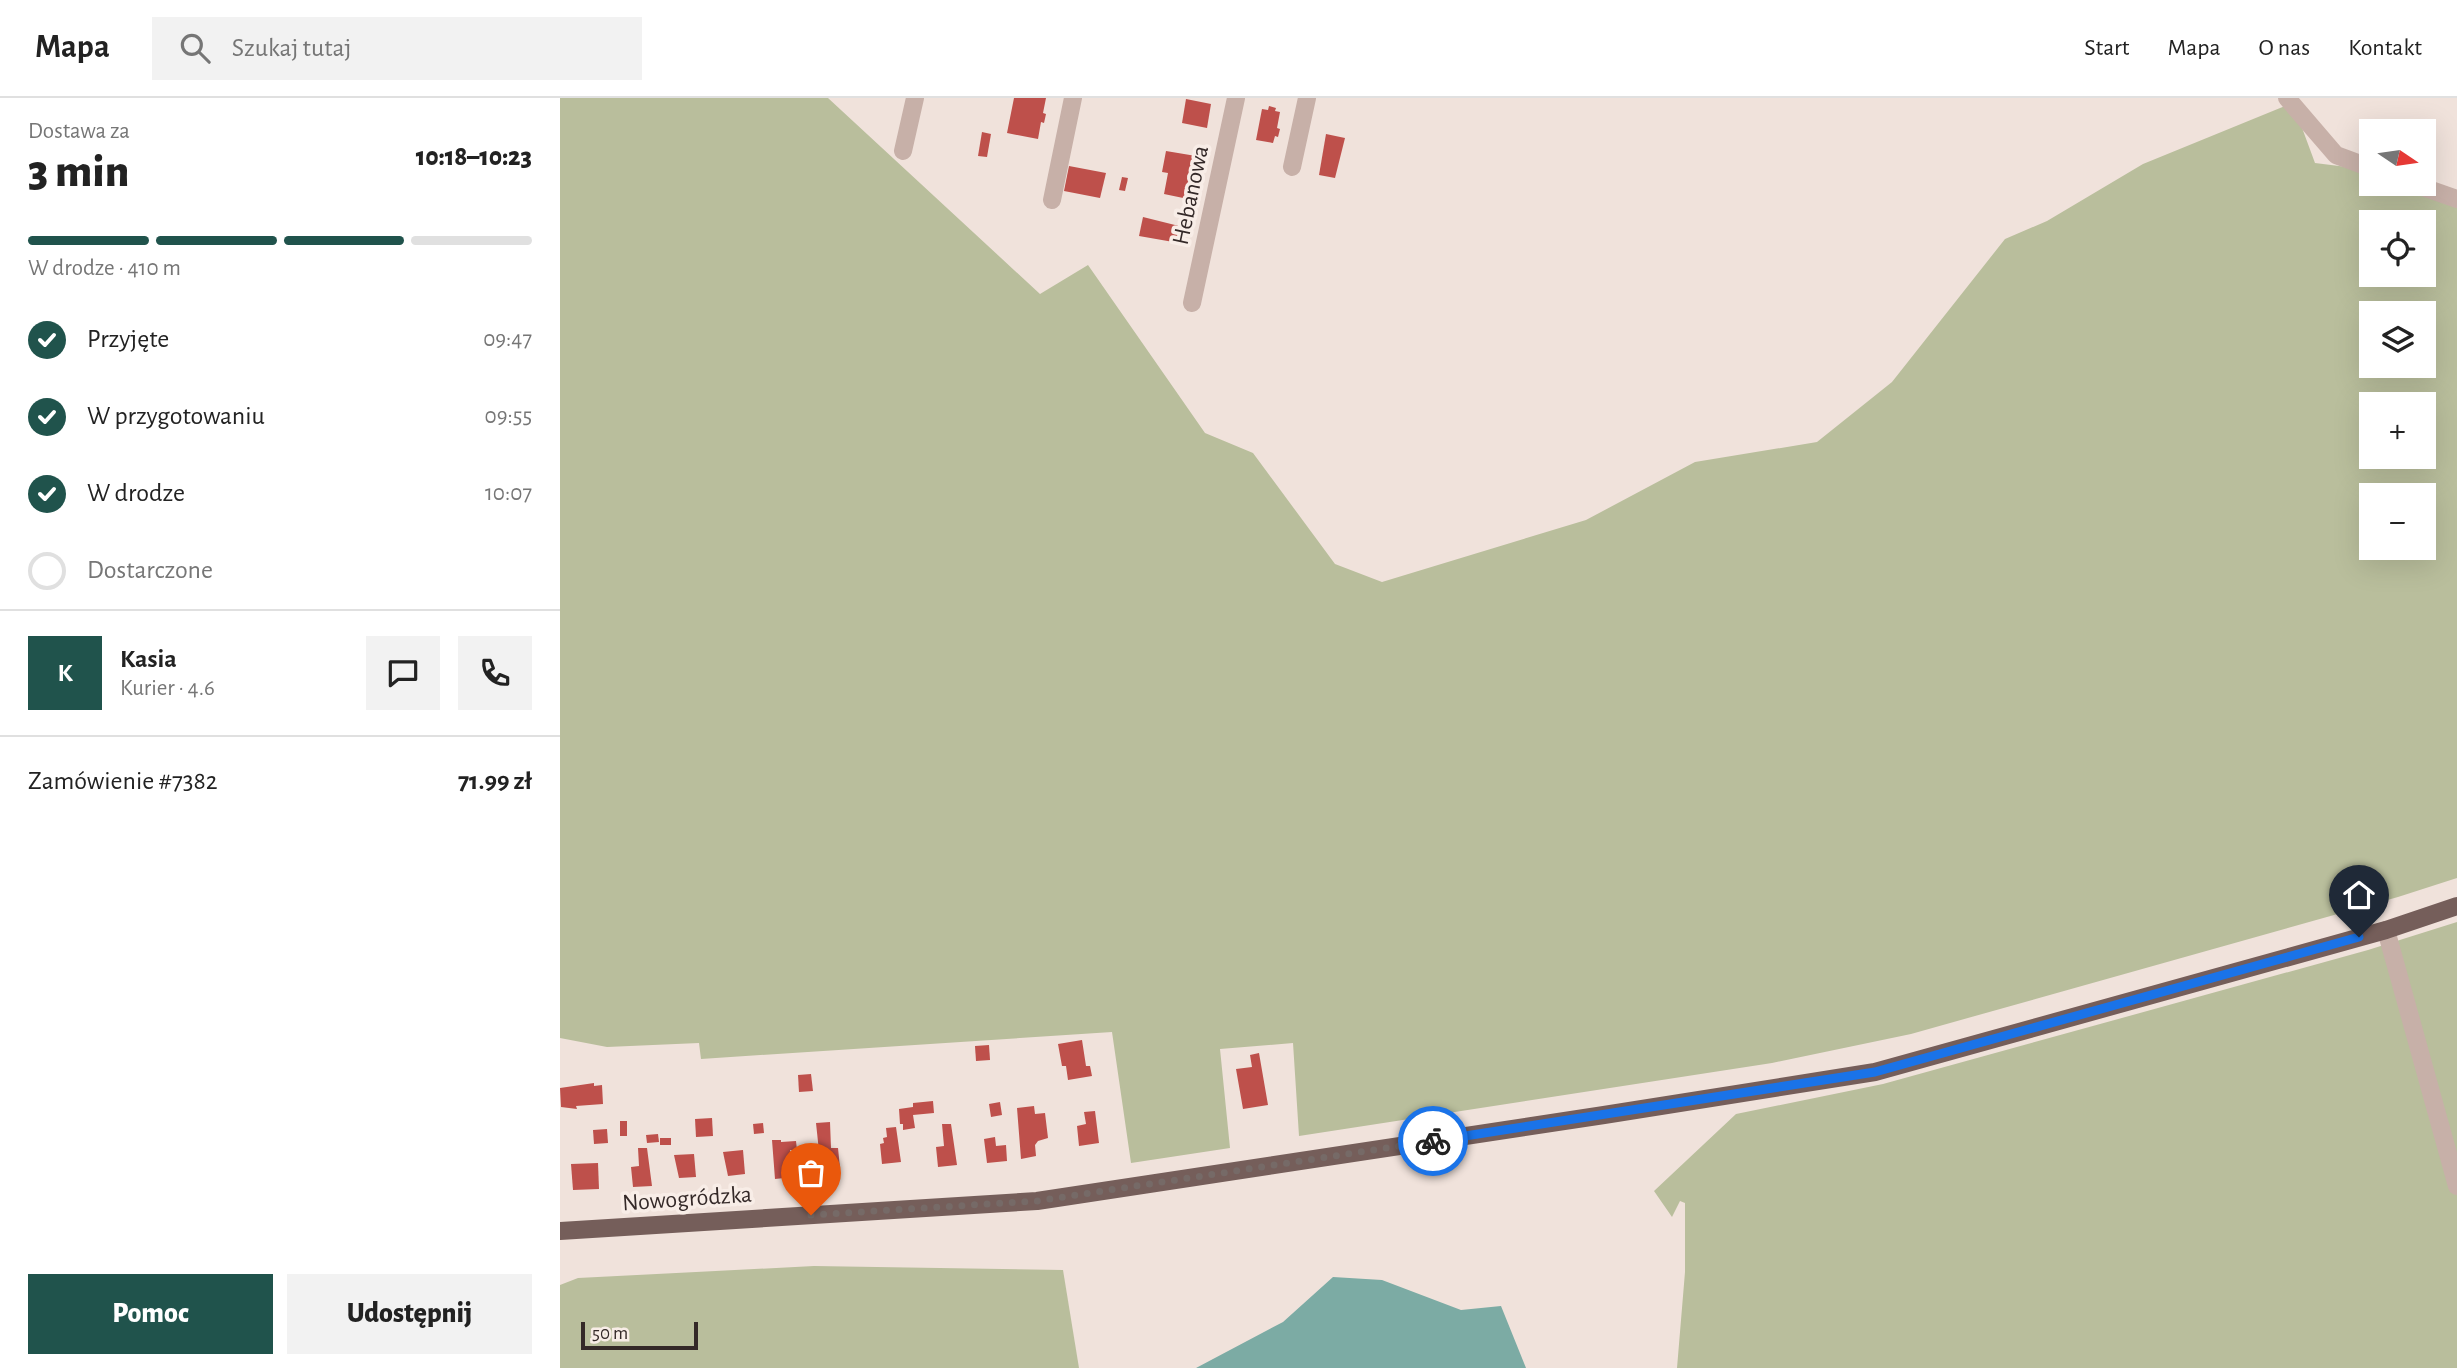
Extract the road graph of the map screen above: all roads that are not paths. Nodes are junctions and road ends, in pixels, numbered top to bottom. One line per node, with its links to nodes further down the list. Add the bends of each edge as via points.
1 (915, 98): 6 (street)
2 (1073, 98): 11 (street)
3 (1236, 98): 12 (street, Hebanowa)
4 (1307, 98): 8 (street)
5 (2287, 98): 7 (street, via 2336,155)
6 (903, 151)
7 (2359, 164)
8 (1292, 167)
9 (2436, 192): 10 (street)
10 (2457, 199)
11 (1052, 200)
12 (1192, 303)
13 (2457, 906): 14 (main road, Nowogródzka)
14 (2386, 930): 15 (street); 16 (main road, Nowogródzka, via 1875,1072 1037,1201)
15 (2457, 1186)
16 (560, 1231)

